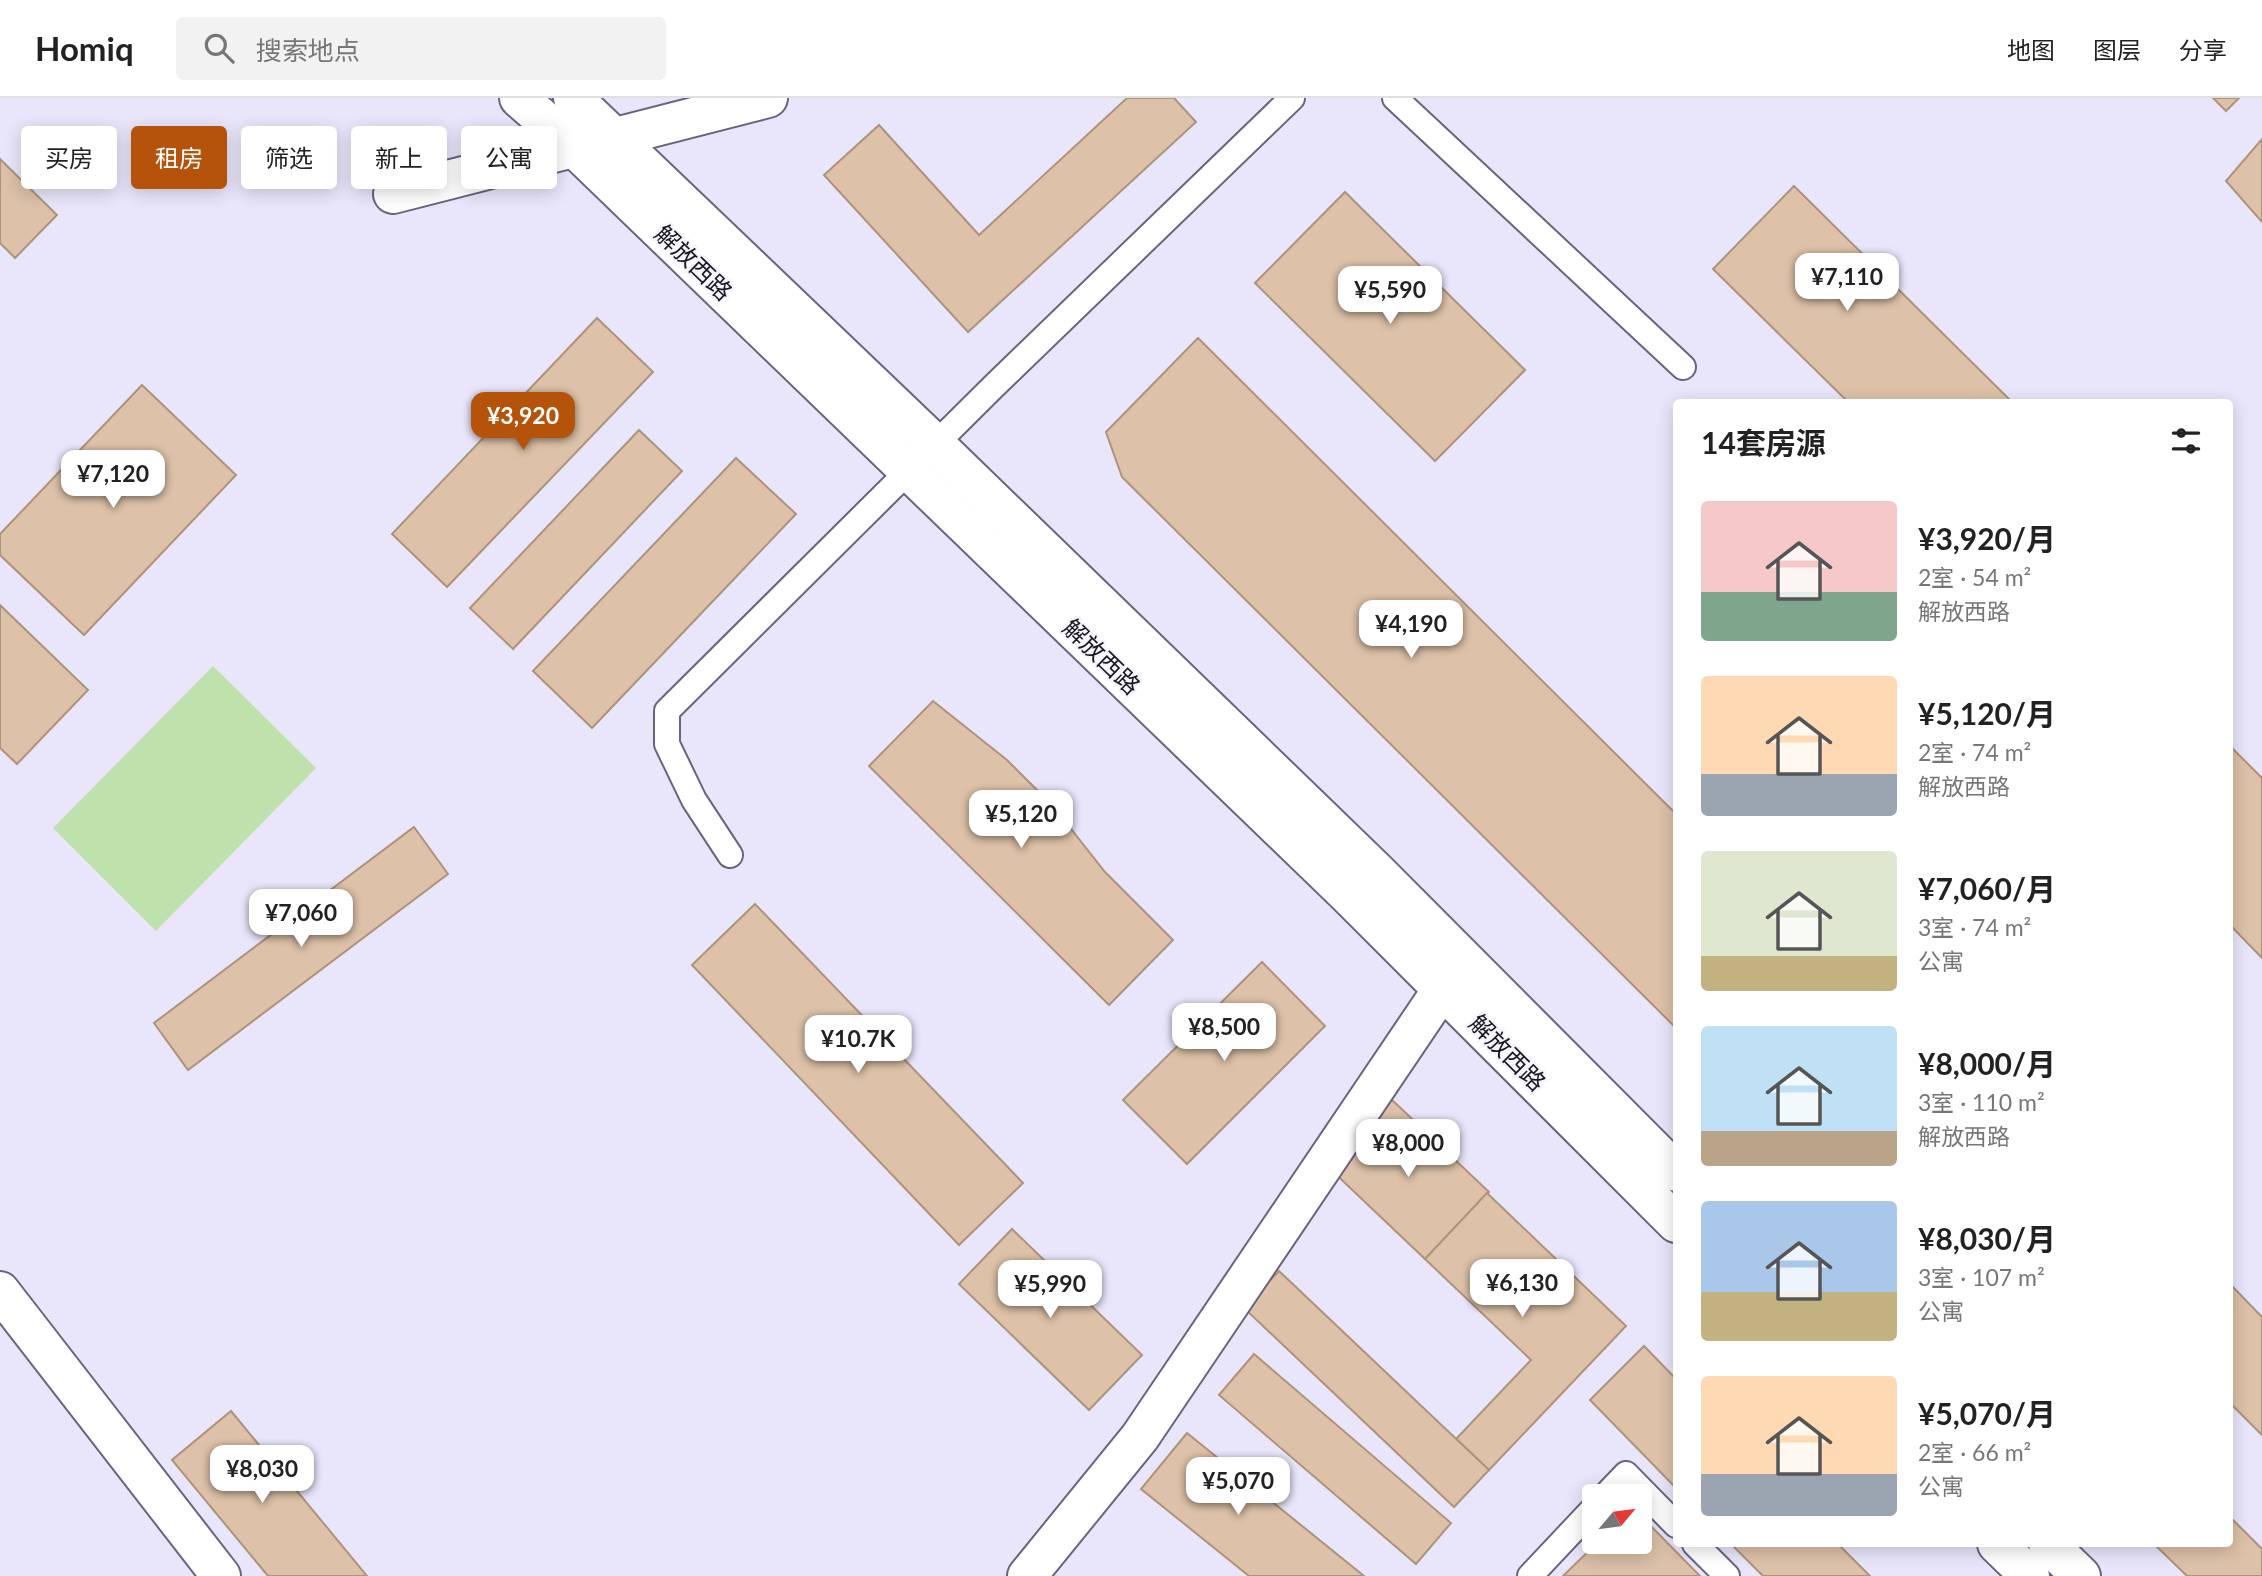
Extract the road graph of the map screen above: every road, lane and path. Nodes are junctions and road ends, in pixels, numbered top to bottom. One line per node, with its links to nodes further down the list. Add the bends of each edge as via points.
1 (519, 98): 7 (street, 解放西路)
2 (573, 98): 6 (street, 解放西路)
3 (768, 98): 6 (street)
4 (1292, 98): 10 (lane)
5 (1395, 98): 9 (lane)
6 (615, 137): 7 (street); 10 (street, 解放西路)
7 (573, 148): 8 (street); 11 (street, 解放西路)
8 (393, 194)
9 (1683, 367)
10 (935, 444): 11 (lane); 13 (street, 解放西路)
11 (909, 470): 12 (lane, via 667,711 667,744 694,800); 13 (street, 解放西路)
12 (730, 855)
13 (1453, 974): 14 (street, 解放西路); 15 (street, 解放西路); 26 (street, via 1140,1437)
14 (1673, 1169)
15 (1673, 1220)
16 (0, 1290): 25 (street)
17 (1616, 1484): 18 (lane, via 1626,1474)
18 (1636, 1484)
19 (1652, 1501): 21 (lane)
20 (1582, 1521): 27 (lane)
21 (1673, 1522)
22 (1698, 1547): 28 (lane)
23 (2000, 1547): 29 (street)
24 (2051, 1547): 30 (street)
25 (221, 1576)
26 (1027, 1576)
27 (1530, 1576)
28 (1727, 1576)
29 (2030, 1576)
30 (2081, 1576)

